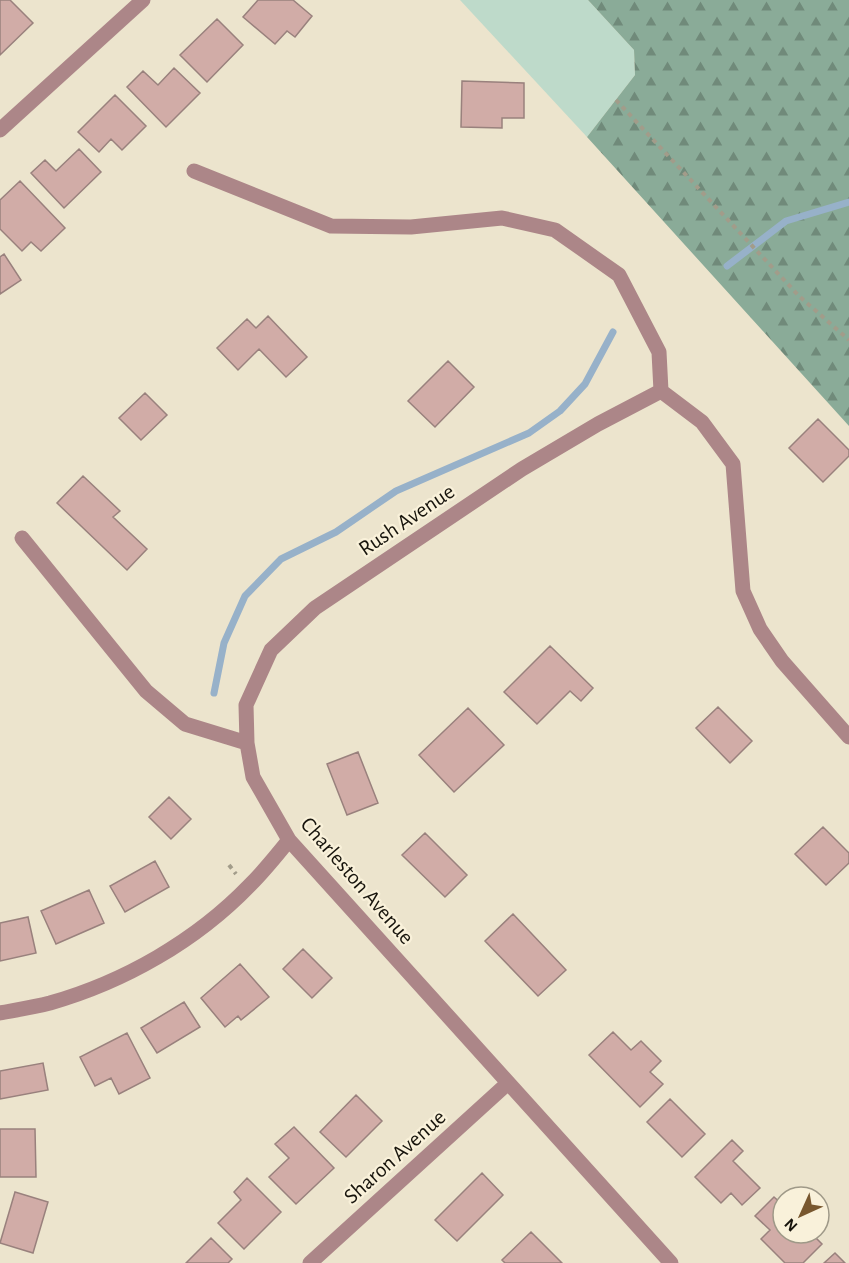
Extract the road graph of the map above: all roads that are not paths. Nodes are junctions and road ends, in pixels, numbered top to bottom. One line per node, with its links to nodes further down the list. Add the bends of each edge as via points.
1 (143, 0): 2 (street)
2 (0, 130)
3 (194, 171): 4 (street, via 332,226 411,228 502,218 555,230 619,275 659,352)
4 (661, 391): 6 (street, via 702,422 733,464 743,591 760,629 782,661); 7 (street, Rush Avenue, via 522,469 315,608 272,650 246,705)
5 (22, 538): 7 (street, via 146,691 185,723)
6 (849, 737)
7 (247, 742): 8 (street, Charleston Avenue, via 253,777)
8 (290, 840): 9 (street, via 248,887 207,924 158,958 105,984 49,1003); 10 (street, Charleston Avenue)
9 (0, 1013)
10 (508, 1083): 11 (street, Sharon Avenue); 12 (street, Charleston Avenue)
11 (310, 1263)
12 (671, 1263)

